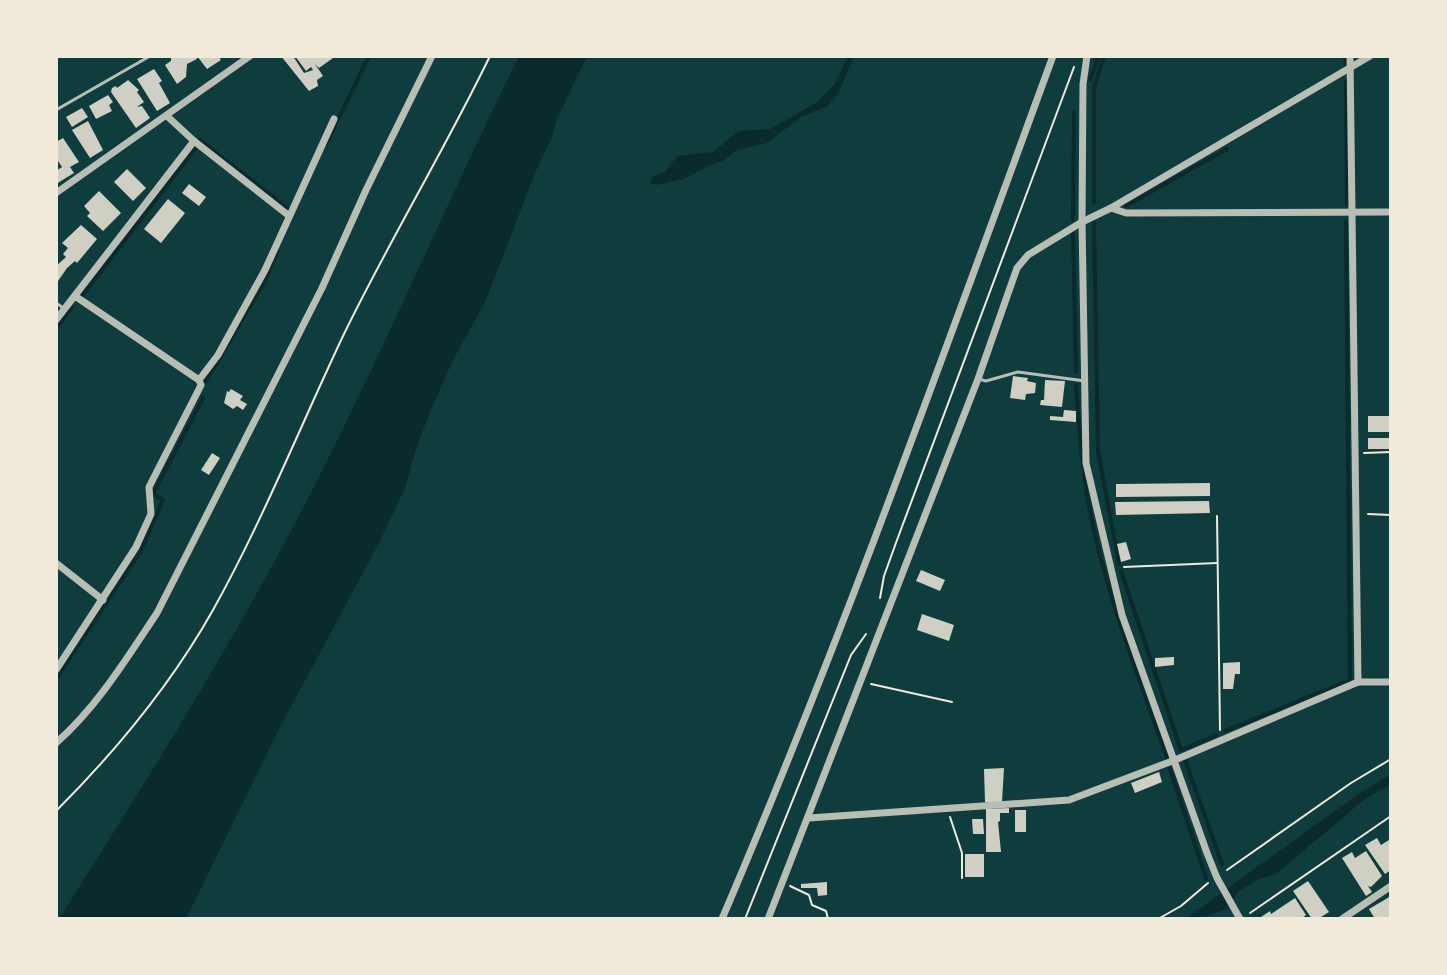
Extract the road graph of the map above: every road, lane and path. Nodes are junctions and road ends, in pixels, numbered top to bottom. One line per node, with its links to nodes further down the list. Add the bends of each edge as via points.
1 (150, 56): 11 (lane)
2 (250, 56): 13 (street)
3 (432, 56): 45 (street, via 157,613 74,727)
4 (490, 56): 49 (path, via 344,335 212,611 150,703)
5 (1053, 56): 56 (street, via 941,361)
6 (1087, 56): 20 (street)
7 (1350, 56): 10 (street)
8 (1370, 56): 10 (street)
9 (1077, 60): 37 (path, via 887,567)
10 (1351, 68): 16 (street); 17 (street)
11 (56, 110)
12 (334, 119): 19 (street)
13 (171, 120): 14 (street); 15 (street)
14 (194, 141): 19 (street); 21 (street)
15 (56, 193)
16 (1111, 208): 17 (street, via 1126,213); 20 (street)
17 (1353, 212): 18 (street); 29 (street)
18 (1391, 212)
19 (288, 215): 26 (street, via 248,302)
20 (1082, 222): 25 (street, via 1020,263); 27 (street)
21 (75, 296): 23 (street); 26 (street)
22 (56, 303): 23 (lane)
23 (65, 309): 24 (street)
24 (56, 320)
25 (978, 379): 27 (lane, via 1018,372); 42 (street)
26 (199, 380): 36 (street, via 149,487 151,514)
27 (1085, 381): 35 (street, via 1086,463)
28 (1391, 452): 29 (path)
29 (1355, 454): 30 (street)
30 (1356, 514): 31 (path); 40 (street)
31 (1391, 515)
32 (1217, 516): 34 (path)
33 (56, 563): 36 (street)
34 (1218, 563): 35 (path); 44 (path)
35 (1112, 570): 47 (street, via 1122,615)
36 (103, 600): 39 (street)
37 (880, 602)
38 (866, 634): 57 (path, via 851,655)
39 (56, 670)
40 (1358, 682): 41 (street); 44 (street)
41 (1391, 682)
42 (860, 686): 43 (path, via 872,684); 51 (street)
43 (952, 702)
44 (1221, 739): 47 (street)
45 (56, 743)
46 (1391, 759): 52 (path)
47 (1175, 760): 48 (street, via 1069,800); 52 (street)
48 (946, 807): 51 (street); 53 (path, via 962,853)
49 (56, 811)
50 (1391, 816): 61 (path)
51 (809, 818): 54 (street)
52 (1217, 877): 60 (path); 61 (street)
53 (962, 878)
54 (782, 885): 58 (street); 59 (path, via 809,895)
55 (1391, 886): 62 (street)
56 (722, 919)
57 (745, 919)
58 (768, 919)
59 (828, 919)
60 (1158, 919)
61 (1240, 919)
62 (1342, 919)

